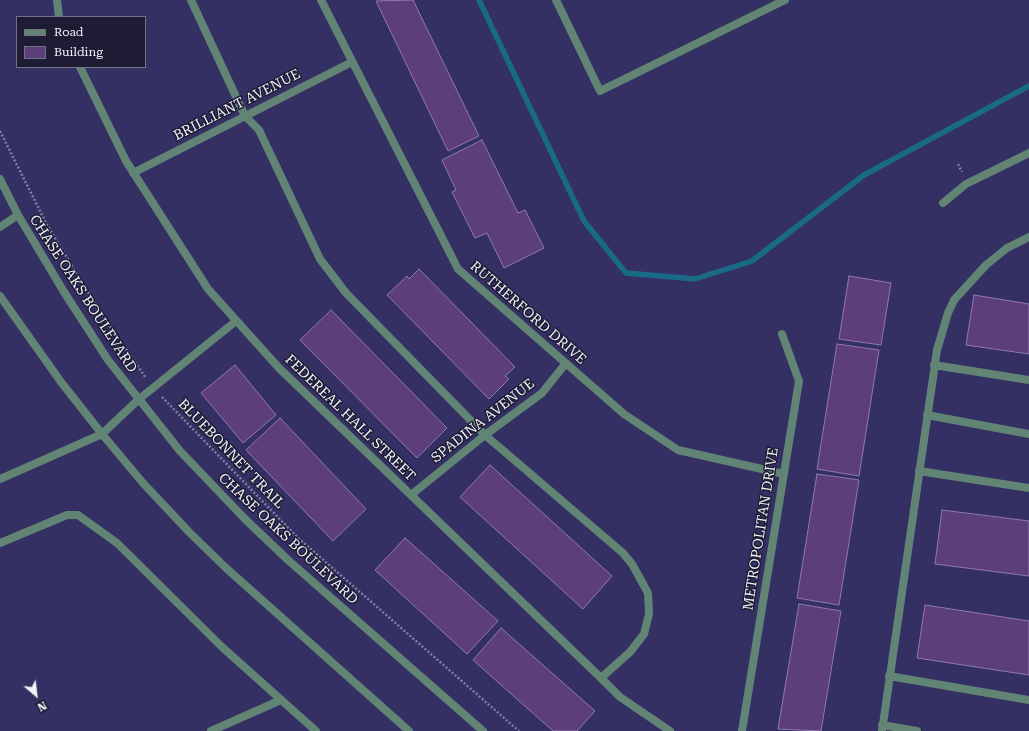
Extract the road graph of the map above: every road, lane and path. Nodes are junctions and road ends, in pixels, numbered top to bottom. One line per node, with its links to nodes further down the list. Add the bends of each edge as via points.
1 (57, 0): 6 (street)
2 (190, 0): 9 (street)
3 (321, 0): 7 (street, RUTHERFORD DRIVE)
4 (556, 0): 5 (street, via 600,91)
5 (784, 0)
6 (59, 16)
7 (352, 62): 9 (street, BRILLIANT AVENUE); 21 (street, RUTHERFORD DRIVE, via 458,269)
8 (80, 68): 12 (street, FEDEREAL HALL STREET)
9 (245, 116): 12 (street, BRILLIANT AVENUE); 29 (street, via 259,130 320,259 346,292)
10 (0, 131): 24 (path, BLUEBONNET TRAIL, via 46,224 100,312)
11 (1029, 153): 14 (street, via 966,184)
12 (133, 173): 19 (street, FEDEREAL HALL STREET, via 208,289)
13 (0, 179): 15 (street, CHASE OAKS BOULEVARD)
14 (943, 203)
15 (18, 215): 16 (street); 25 (street, CHASE OAKS BOULEVARD, via 108,360)
16 (0, 227)
17 (1029, 237): 22 (street, via 1007,248 986,265 954,300 936,350)
18 (0, 296): 27 (street)
19 (236, 321): 24 (street); 34 (street, FEDEREAL HALL STREET, via 279,368)
20 (782, 334): 31 (street, METROPOLITAN DRIVE, via 798,381)
21 (566, 363): 29 (street, SPADINA AVENUE, via 542,393); 31 (street, RUTHERFORD DRIVE, via 624,414 678,450)
22 (934, 365): 23 (street); 26 (street)
23 (1029, 380)
24 (153, 387): 25 (street); 45 (path, BLUEBONNET TRAIL, via 297,538)
25 (138, 400): 27 (street); 44 (street, CHASE OAKS BOULEVARD, via 180,451 246,520 347,613)
26 (927, 415): 28 (street); 30 (street)
27 (102, 434): 32 (street); 43 (street, via 143,483 226,568)
28 (1029, 434)
29 (485, 435): 34 (street, SPADINA AVENUE); 37 (street, via 623,553 648,593 649,614 644,634 630,652)
30 (919, 471): 33 (street); 36 (street)
31 (784, 474): 47 (street, METROPOLITAN DRIVE)
32 (0, 479)
33 (1029, 488)
34 (411, 495): 37 (street, FEDEREAL HALL STREET)
35 (0, 543): 38 (street, via 67,515 78,515 117,543 222,647)
36 (890, 676): 39 (street); 40 (street)
37 (601, 678): 46 (street, FEDEREAL HALL STREET, via 620,697)
38 (281, 700): 41 (street); 42 (street)
39 (1029, 700)
40 (882, 728): 48 (street)
41 (211, 731)
42 (316, 731)
43 (409, 731)
44 (483, 731)
45 (519, 731)
46 (670, 731)
47 (742, 731)
48 (917, 731)

